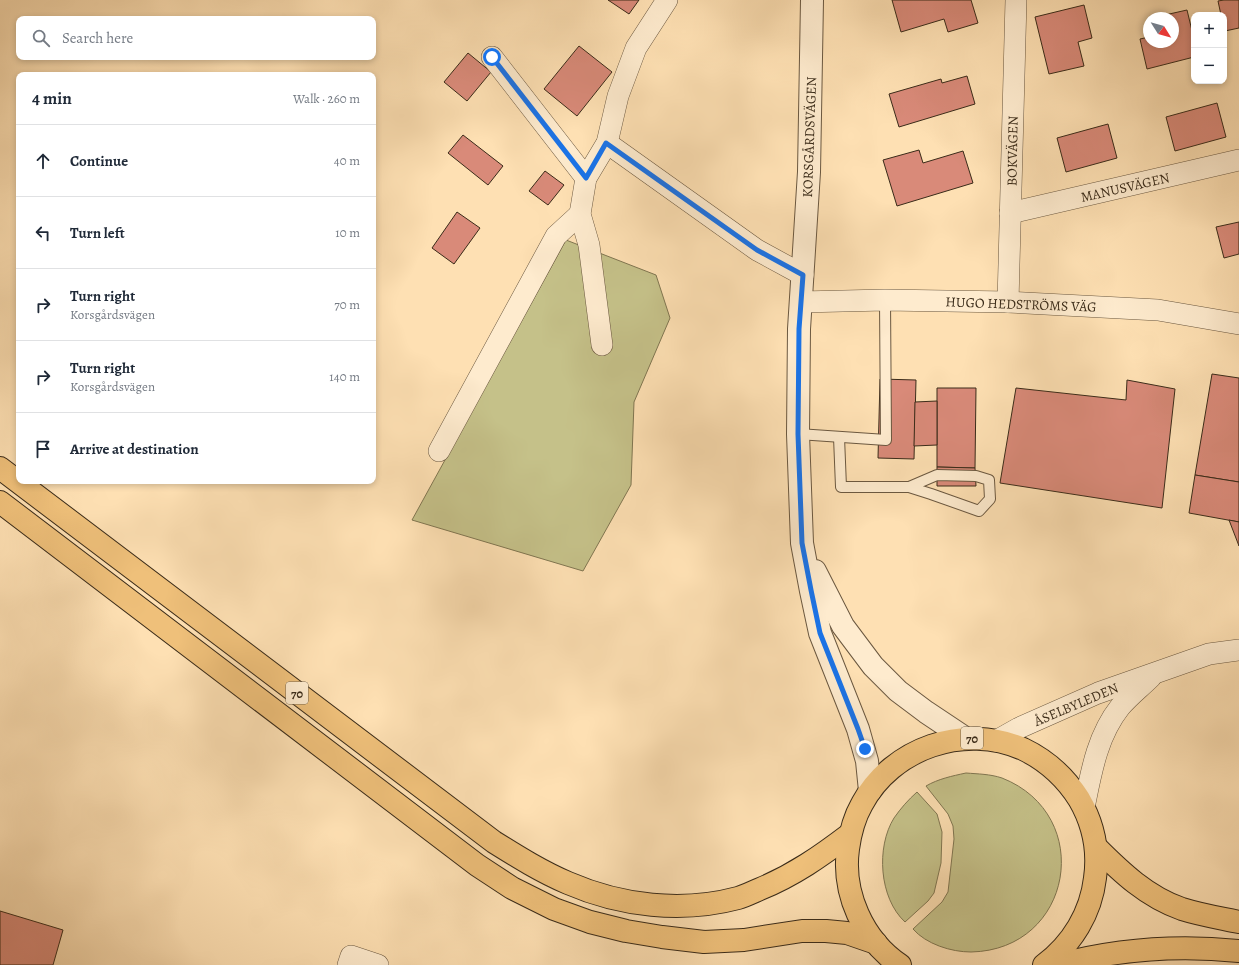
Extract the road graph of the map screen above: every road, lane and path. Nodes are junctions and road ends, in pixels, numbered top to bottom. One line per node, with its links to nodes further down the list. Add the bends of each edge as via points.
1 (667, 0): 5 (street, via 636,48 618,96)
2 (812, 0): 10 (street, KORSGÅRDSVÄGEN, via 809,172)
3 (1016, 0): 8 (street, BOKVÄGEN)
4 (492, 57): 7 (street)
5 (606, 143): 7 (street); 10 (street, via 757,250)
6 (1239, 160): 8 (street, MANUSVÄGEN)
7 (586, 178): 9 (street)
8 (1010, 213): 13 (street, BOKVÄGEN)
9 (580, 214): 15 (street, via 589,245); 18 (street, via 556,236)
10 (803, 275): 12 (street, KORSGÅRDSVÄGEN)
11 (885, 300): 12 (street, HUGO HEDSTRÖMS VÄG); 13 (street, HUGO HEDSTRÖMS VÄG); 17 (lane, via 886,440)
12 (801, 302): 16 (street, KORSGÅRDSVÄGEN)
13 (1008, 302): 14 (street, HUGO HEDSTRÖMS VÄG, via 1158,310)
14 (1239, 324)
15 (602, 345)
16 (798, 434): 17 (lane); 24 (street, KORSGÅRDSVÄGEN)
17 (839, 437): 22 (lane, via 841,487)
18 (440, 451)
19 (0, 468): 20 (highway, 70)
20 (16, 480)
21 (21, 484): 31 (highway, 70, via 494,842 528,863 569,883 606,897 650,905 702,905 739,898 780,881 815,860)
22 (909, 487): 22 (lane, via 937,475 976,476 989,480 990,499 979,511)
23 (0, 502): 34 (highway, 70, via 477,865 554,909 626,931 704,942 744,940 802,930 847,933)
24 (802, 543): 27 (street, KORSGÅRDSVÄGEN, via 843,626 873,666 898,691); 29 (street, KORSGÅRDSVÄGEN, via 820,633 865,749)
25 (1239, 650): 26 (street, ÅSELBYLEDEN, via 1209,654)
26 (1157, 672): 28 (street, ÅSELBYLEDEN, via 1098,693); 30 (street, ÅSELBYLEDEN, via 1120,707 1105,731 1094,760)
27 (965, 738): 28 (highway, 70); 29 (highway, 70, via 928,746 911,754 891,768)
28 (996, 741): 30 (highway, 70, via 1032,753 1048,764 1074,791)
29 (870, 791): 31 (highway, 70, via 861,805)
30 (1084, 808): 32 (highway, 70)
31 (850, 834): 34 (highway, 70, via 847,865 853,903 862,924)
32 (1096, 847): 33 (highway, via 1140,887 1161,899 1181,909); 39 (highway, 70, via 1097,868 1088,908 1067,944)
33 (1239, 922)
34 (876, 943): 38 (highway, 70)
35 (1239, 951): 40 (highway, via 1168,948 1129,951)
36 (350, 960): 37 (street)
37 (378, 965)
38 (900, 965)
39 (1044, 965)
40 (1058, 965)

